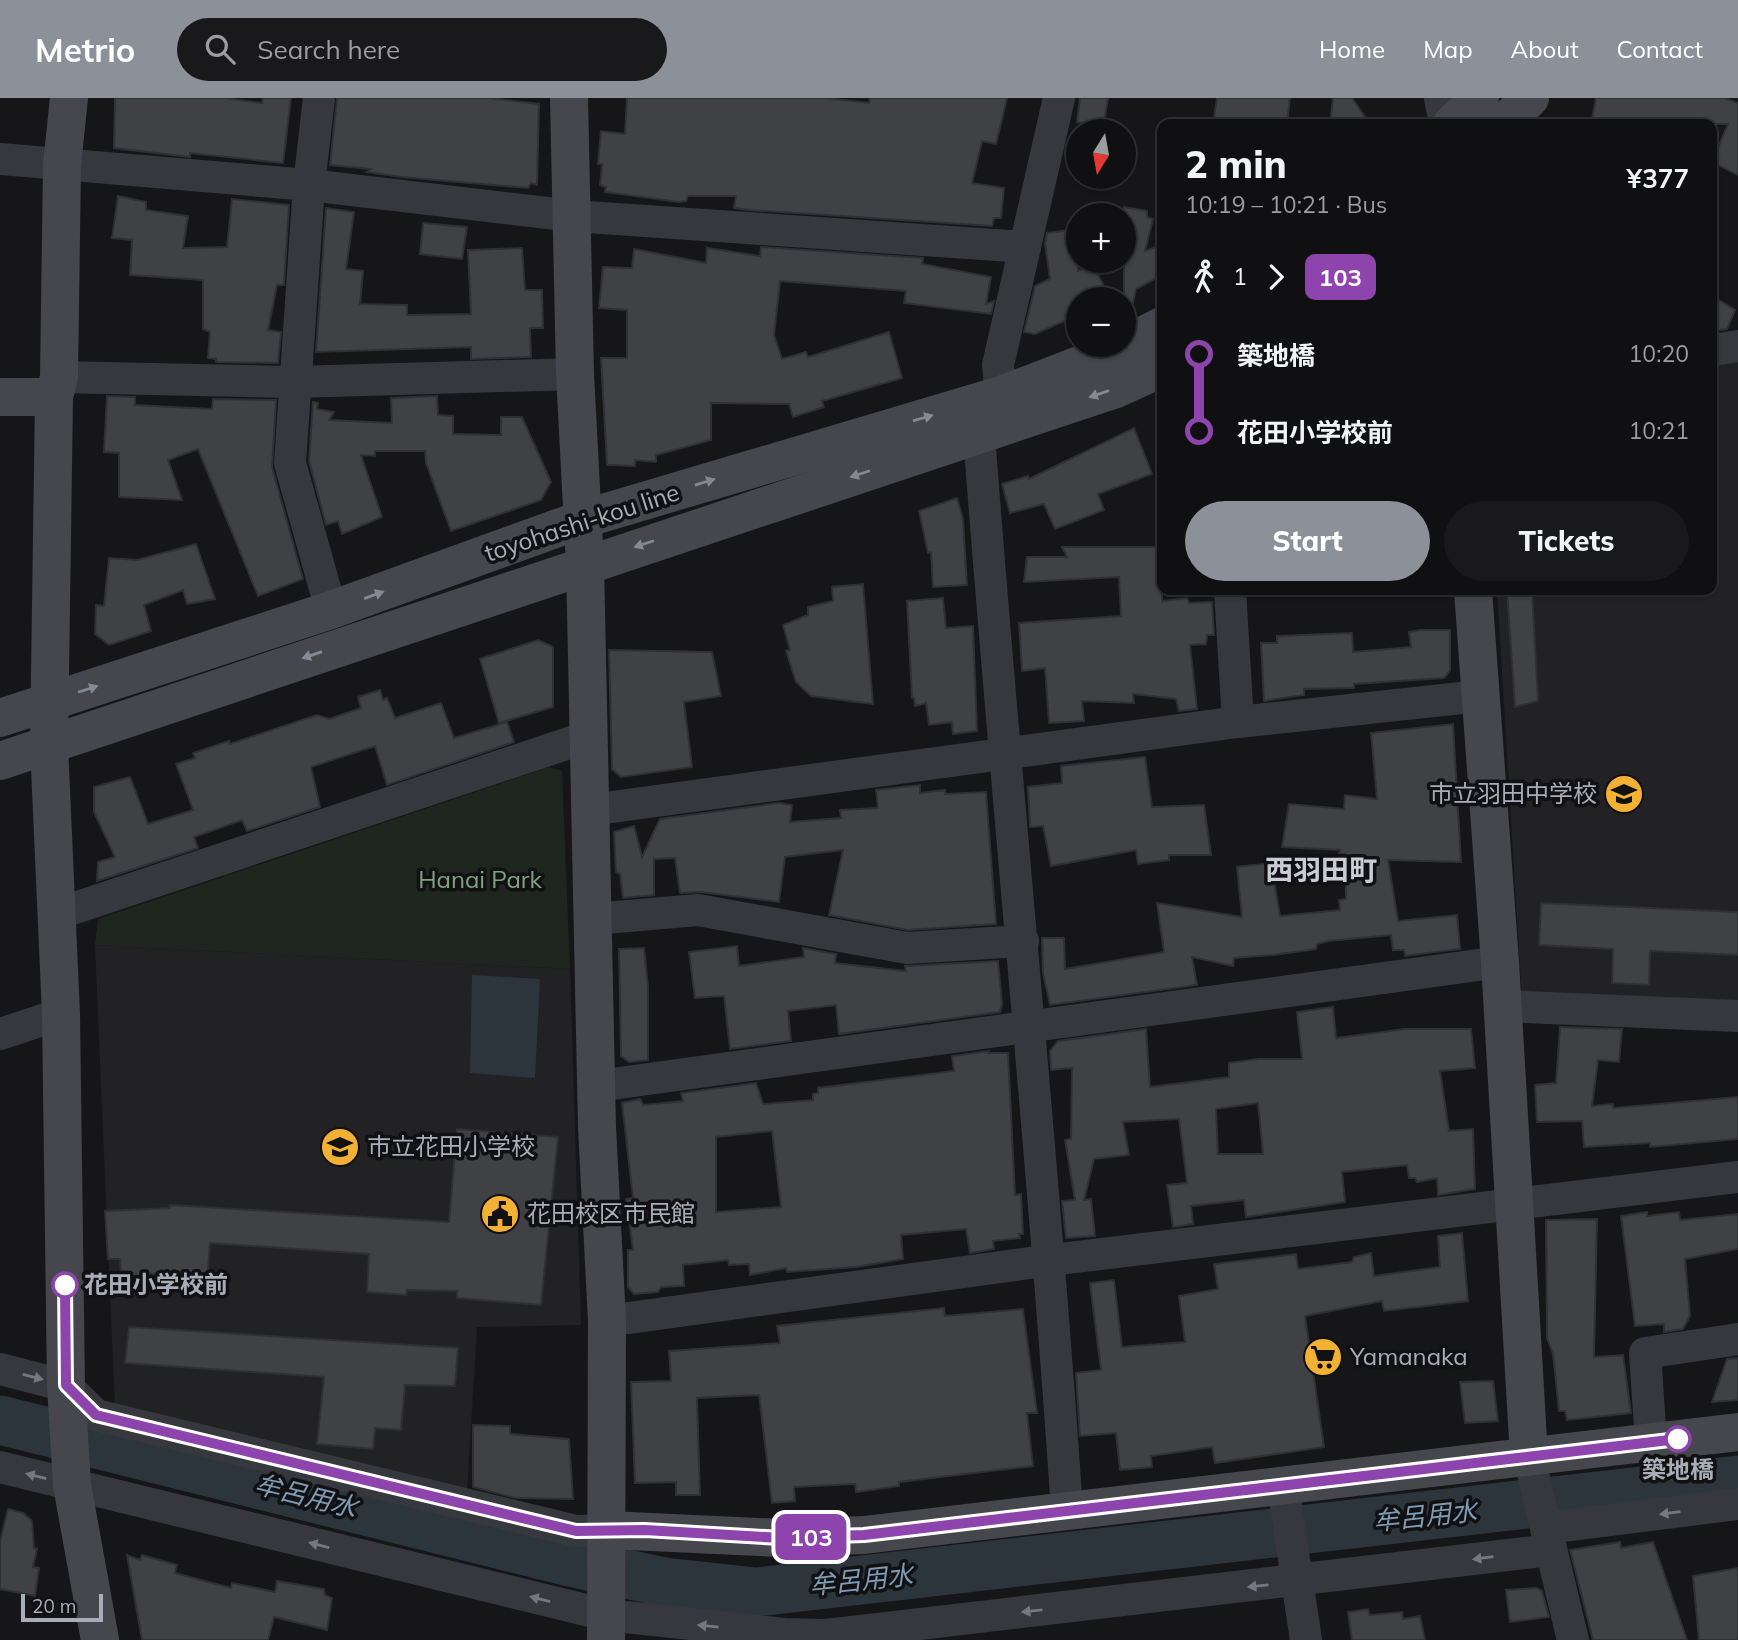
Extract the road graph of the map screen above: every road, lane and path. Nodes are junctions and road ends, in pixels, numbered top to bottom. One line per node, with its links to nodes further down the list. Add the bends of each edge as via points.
1 (68, 98): 12 (street)
2 (319, 98): 13 (street)
3 (569, 98): 14 (street)
4 (1059, 98): 15 (street)
5 (1440, 98): 8 (street)
6 (1480, 98): 9 (street)
7 (1530, 98): 10 (street)
8 (1444, 119)
9 (1457, 119)
10 (1508, 119)
11 (0, 159): 12 (street)
12 (62, 165): 13 (street); 22 (street)
13 (309, 185): 14 (street); 21 (street)
14 (573, 216): 15 (street); 20 (street)
15 (1025, 247): 23 (street, via 998,365)
16 (1157, 328): 23 (street, toyohashi-kou line, via 1100,357)
17 (1738, 346): 18 (street)
18 (1717, 349)
19 (1157, 370): 25 (street, toyohashi-kou line, one-way to 25, via 1116,389)
20 (575, 374): 21 (street); 26 (street)
21 (293, 382): 22 (street); 30 (street, via 290,463)
22 (57, 387): 24 (street); 32 (street)
23 (1001, 395): 26 (street, toyohashi-kou line, one-way to 23)
24 (0, 397)
25 (979, 435): 27 (street, toyohashi-kou line, one-way to 27); 37 (street)
26 (580, 520): 27 (street); 30 (street, toyohashi-kou line, one-way to 26)
27 (584, 564): 35 (street); 36 (street, toyohashi-kou line, one-way to 36)
28 (1230, 595): 34 (street)
29 (1473, 595): 31 (street)
30 (331, 610): 32 (street, toyohashi-kou line, one-way to 30)
31 (1480, 696): 34 (street); 43 (street)
32 (51, 701): 33 (street, toyohashi-kou line); 36 (street)
33 (0, 718)
34 (1238, 722): 37 (street)
35 (587, 737): 39 (street); 40 (street)
36 (48, 745): 38 (street, toyohashi-kou line); 40 (street)
37 (1003, 754): 39 (street); 42 (street)
38 (0, 761)
39 (590, 810): 41 (street)
40 (57, 914): 45 (street)
41 (593, 919): 42 (street, via 698,910 907,948); 49 (street)
42 (1023, 940): 47 (street)
43 (1500, 962): 44 (street); 47 (street)
44 (1502, 1006): 46 (street); 51 (street)
45 (61, 1014): 48 (street); 57 (street)
46 (1738, 1016)
47 (1030, 1025): 49 (street); 52 (street)
48 (0, 1034)
49 (597, 1086): 53 (street)
50 (1738, 1177): 51 (street)
51 (1515, 1202): 52 (street); 62 (street)
52 (1051, 1260): 53 (street); 63 (street)
53 (607, 1321): 65 (street)
54 (1738, 1339): 58 (street, via 1644,1353)
55 (0, 1369): 57 (street, one-way to 57)
56 (1738, 1432): 58 (street)
57 (69, 1434): 59 (street, one-way to 59); 65 (street, one-way to 57); 65 (street, via 96,1415 576,1531); 67 (street)
58 (1651, 1442): 62 (street)
59 (0, 1467)
60 (1285, 1501): 62 (street); 63 (street); 64 (street)
61 (1738, 1504): 62 (street, one-way to 62)
62 (1541, 1509): 64 (street, one-way to 64); 69 (street)
63 (1067, 1511): 65 (street, via 864,1535 781,1538)
64 (1297, 1581): 66 (street, one-way to 66, via 826,1635); 68 (street)
65 (607, 1585): 66 (street)
66 (648, 1630)
67 (100, 1640)
68 (1306, 1640)
69 (1573, 1640)

